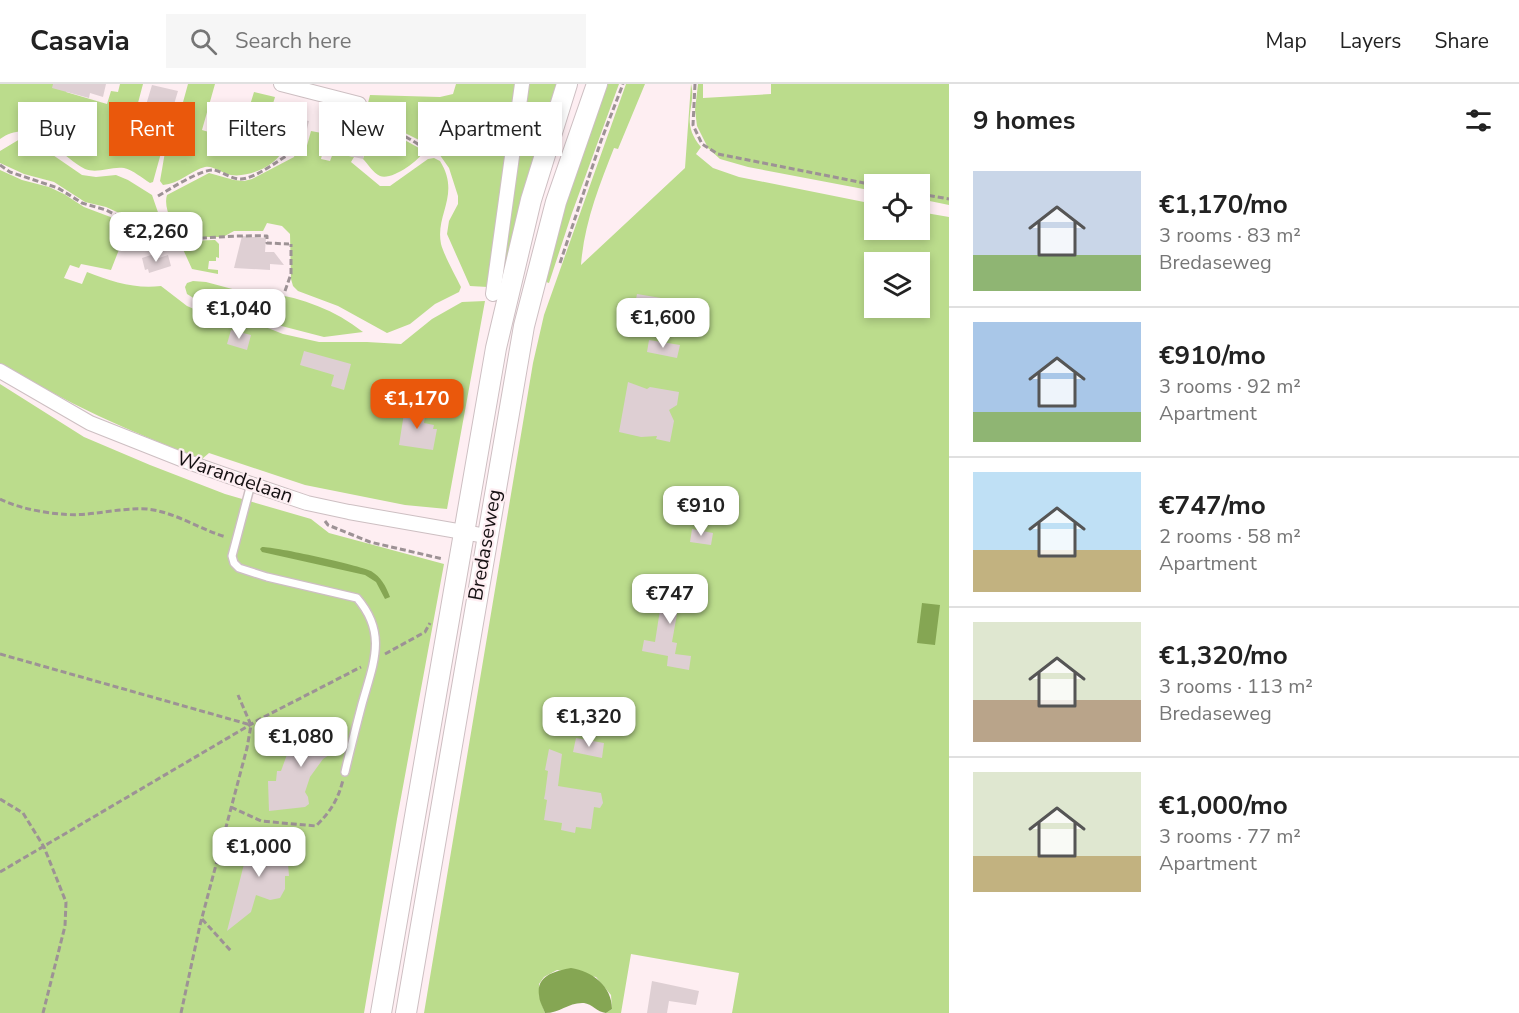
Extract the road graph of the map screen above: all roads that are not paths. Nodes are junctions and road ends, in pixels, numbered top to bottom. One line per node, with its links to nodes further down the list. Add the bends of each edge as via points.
1 (281, 84): 5 (street)
2 (522, 84): 6 (street)
3 (567, 84): 9 (main road, Bredaseweg, via 531,200 507,297)
4 (597, 84): 10 (main road, Bredaseweg, via 567,169 532,290)
5 (351, 102)
6 (493, 294)
7 (0, 371): 8 (street, Warandelaan, via 90,423)
8 (251, 484): 9 (street, Warandelaan, via 307,502); 11 (lane, via 232,556 239,568 357,598 366,608 373,627 375,660)
9 (464, 533): 10 (street, Warandelaan); 12 (main road, Bredaseweg)
10 (486, 537): 13 (main road, Bredaseweg)
11 (345, 772)
12 (385, 991): 13 (main road, via 399,978 405,984); 14 (main road, Bredaseweg)
13 (408, 1005)
14 (381, 1013)

